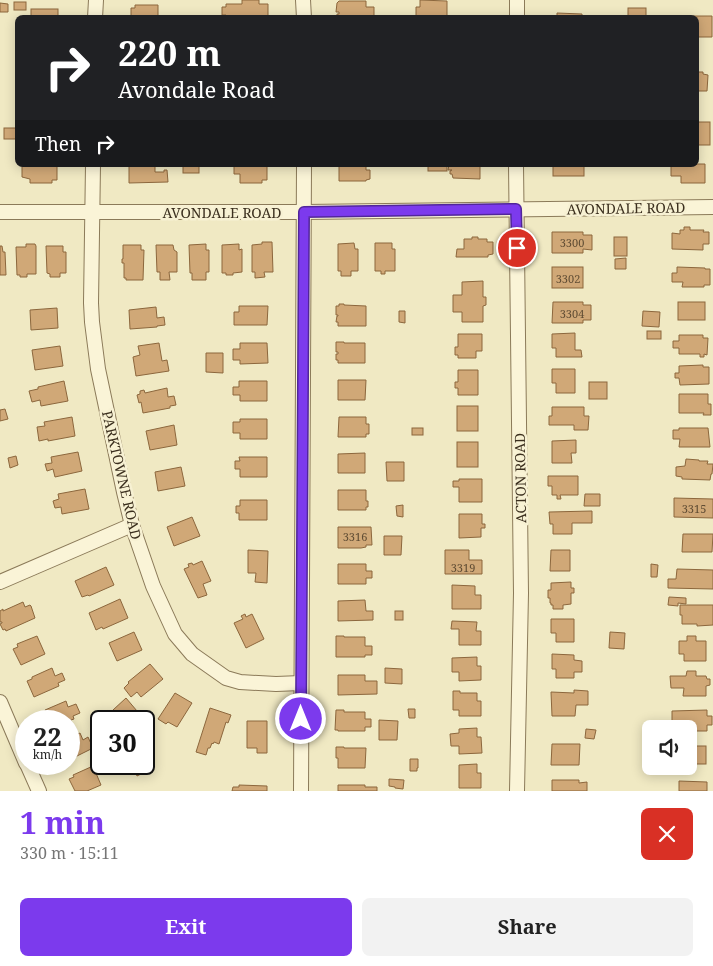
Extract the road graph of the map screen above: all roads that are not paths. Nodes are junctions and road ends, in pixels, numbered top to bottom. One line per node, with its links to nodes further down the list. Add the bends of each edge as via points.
1 (96, 0): 4 (street)
2 (304, 0): 5 (street)
3 (517, 0): 6 (street)
4 (95, 15)
5 (304, 15)
6 (517, 15)
7 (93, 167): 13 (street, PARKTOWNE ROAD)
8 (304, 167): 14 (street)
9 (516, 167): 11 (street, ACTON ROAD)
10 (713, 208): 11 (street, AVONDALE ROAD)
11 (516, 209): 14 (street, AVONDALE ROAD); 23 (street, ACTON ROAD, via 521,593)
12 (0, 212): 13 (street, AVONDALE ROAD)
13 (92, 212): 14 (street, AVONDALE ROAD); 15 (street, PARKTOWNE ROAD, via 90,303 98,369)
14 (304, 212): 17 (street)
15 (132, 525): 16 (street); 17 (street, PARKTOWNE ROAD, via 171,627 192,654 220,675 240,682)
16 (0, 582)
17 (301, 683): 22 (street)
18 (0, 702): 19 (street)
19 (15, 737)
20 (32, 775): 21 (street)
21 (39, 791)
22 (301, 791)
23 (517, 791)

